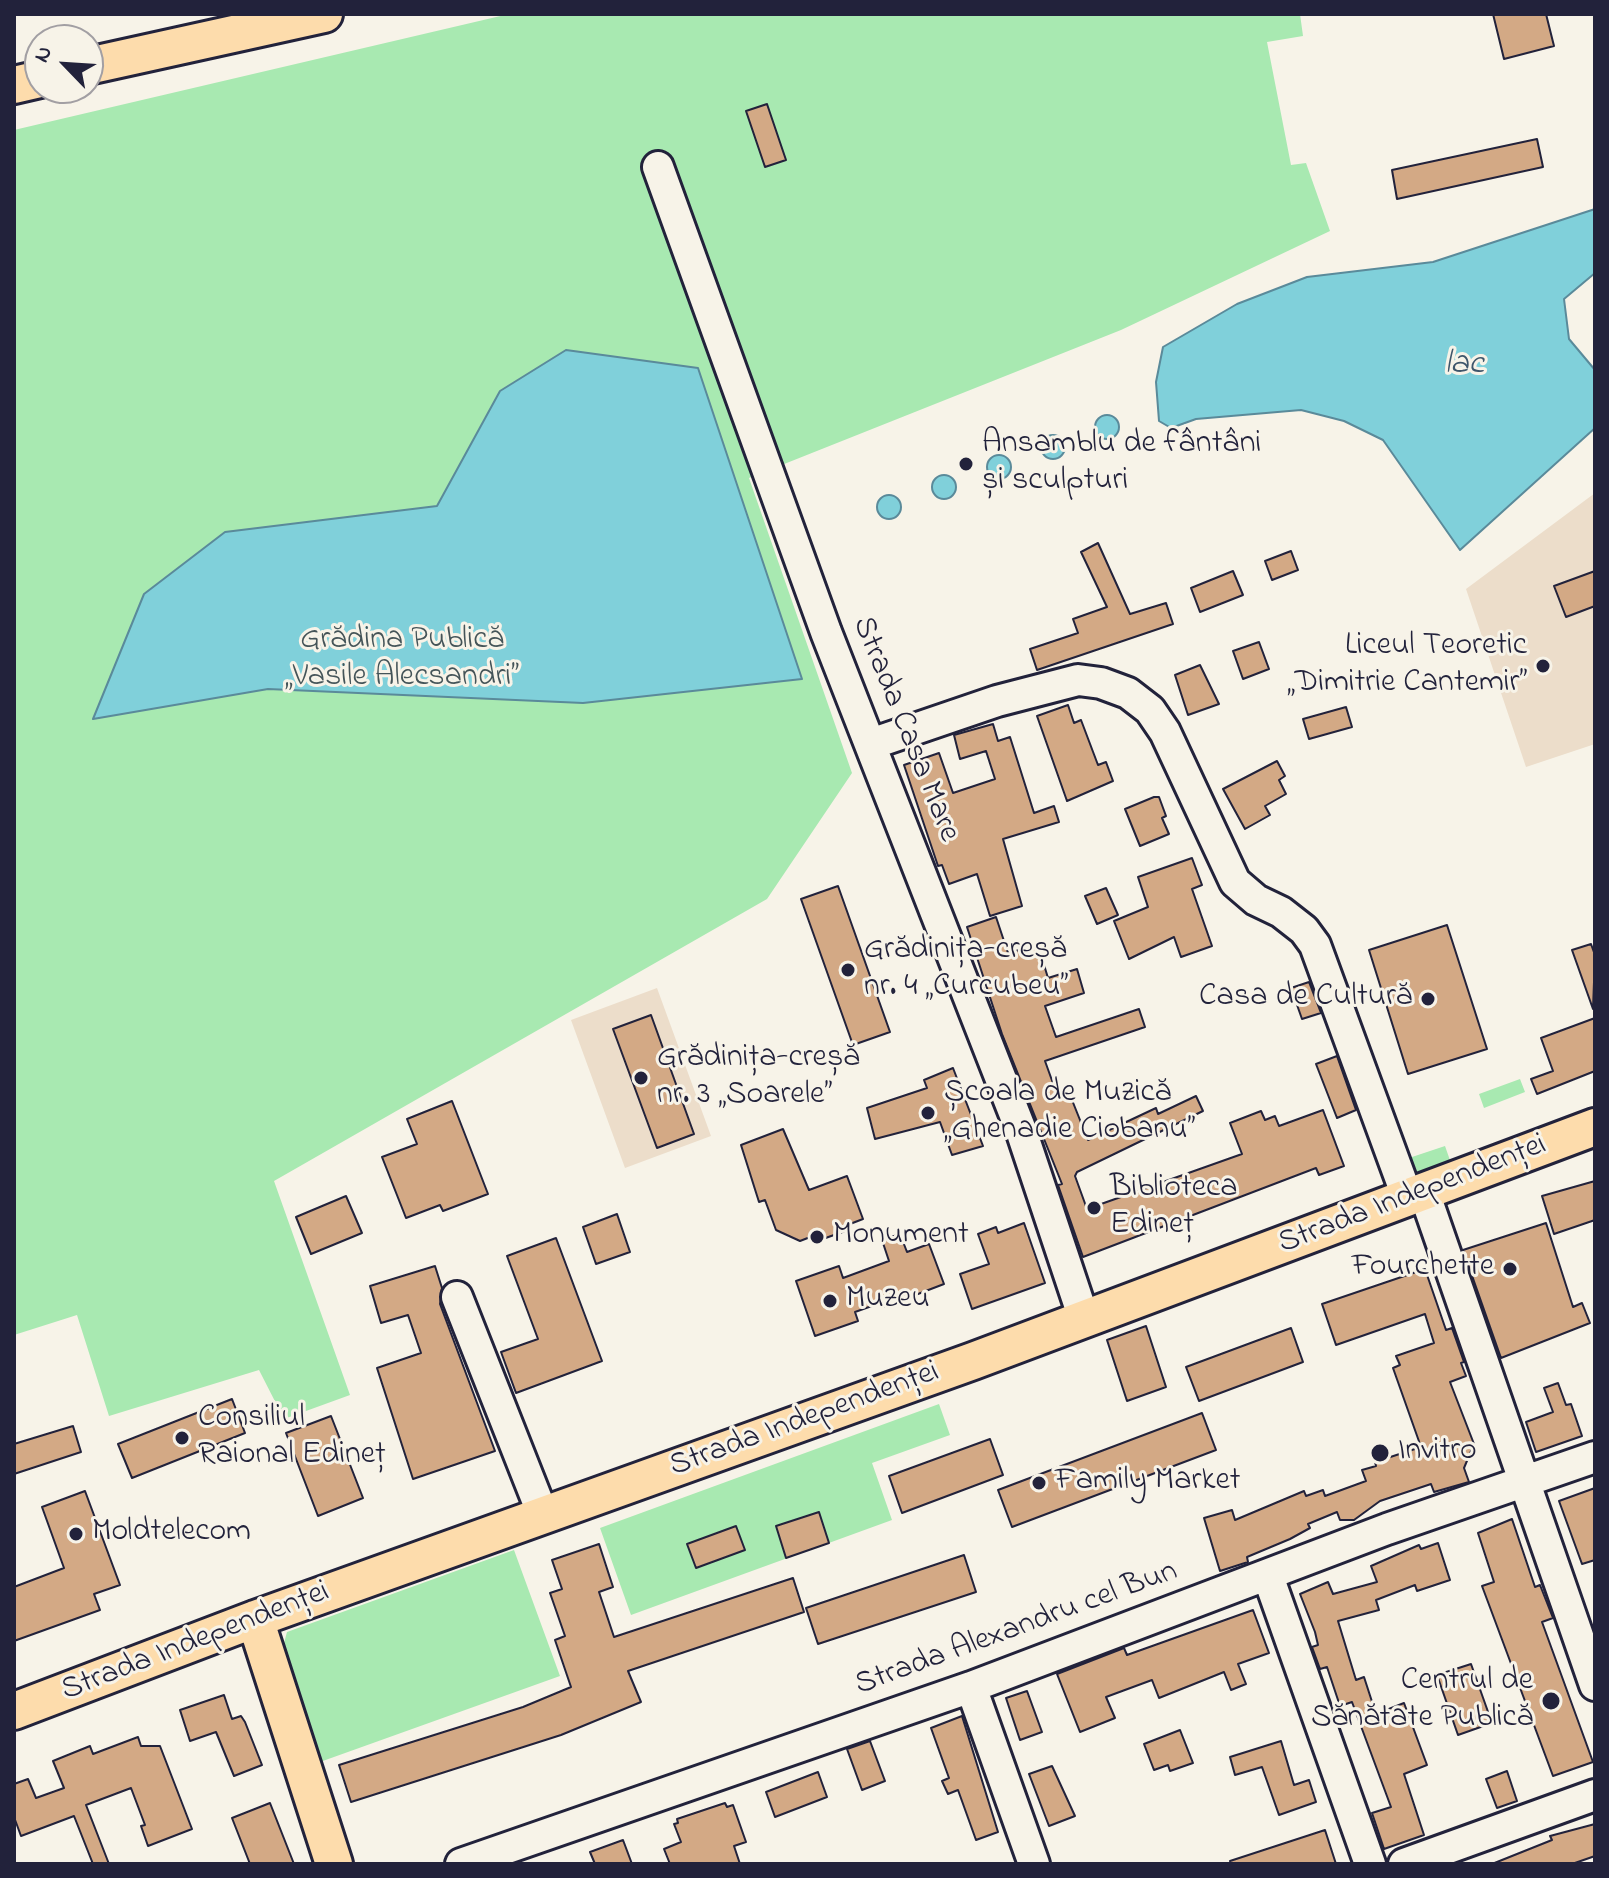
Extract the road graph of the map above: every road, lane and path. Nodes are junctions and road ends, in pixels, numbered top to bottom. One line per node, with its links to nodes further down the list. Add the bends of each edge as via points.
1 (324, 14): 2 (main road)
2 (104, 62)
3 (658, 167): 4 (street, Strada Casa Mare)
4 (871, 744): 6 (street, via 1078,680 1128,693 1150,710 1235,882 1281,912 1315,945); 8 (street, Strada Casa Mare, via 1022,1133)
5 (1595, 1127): 6 (main road, Strada Independenței)
6 (1416, 1196): 8 (main road, Strada Independenței); 10 (street)
7 (457, 1297): 11 (street)
8 (1084, 1319): 11 (main road, Strada Independenței)
9 (1595, 1457): 10 (street, Strada Alexandru cel Bun)
10 (1527, 1481): 12 (street, Strada Alexandru cel Bun); 14 (street)
11 (543, 1515): 13 (main road, Strada Independenței)
12 (1268, 1576): 15 (street, Strada Alexandru cel Bun); 21 (street)
13 (255, 1619): 16 (main road, Strada Independenței); 18 (main road)
14 (1595, 1685)
15 (971, 1687): 19 (street, Strada Alexandru cel Bun); 20 (street)
16 (14, 1711)
17 (1595, 1795): 22 (street)
18 (334, 1864)
19 (461, 1864)
20 (1034, 1864)
21 (1370, 1864)
22 (1404, 1864)

